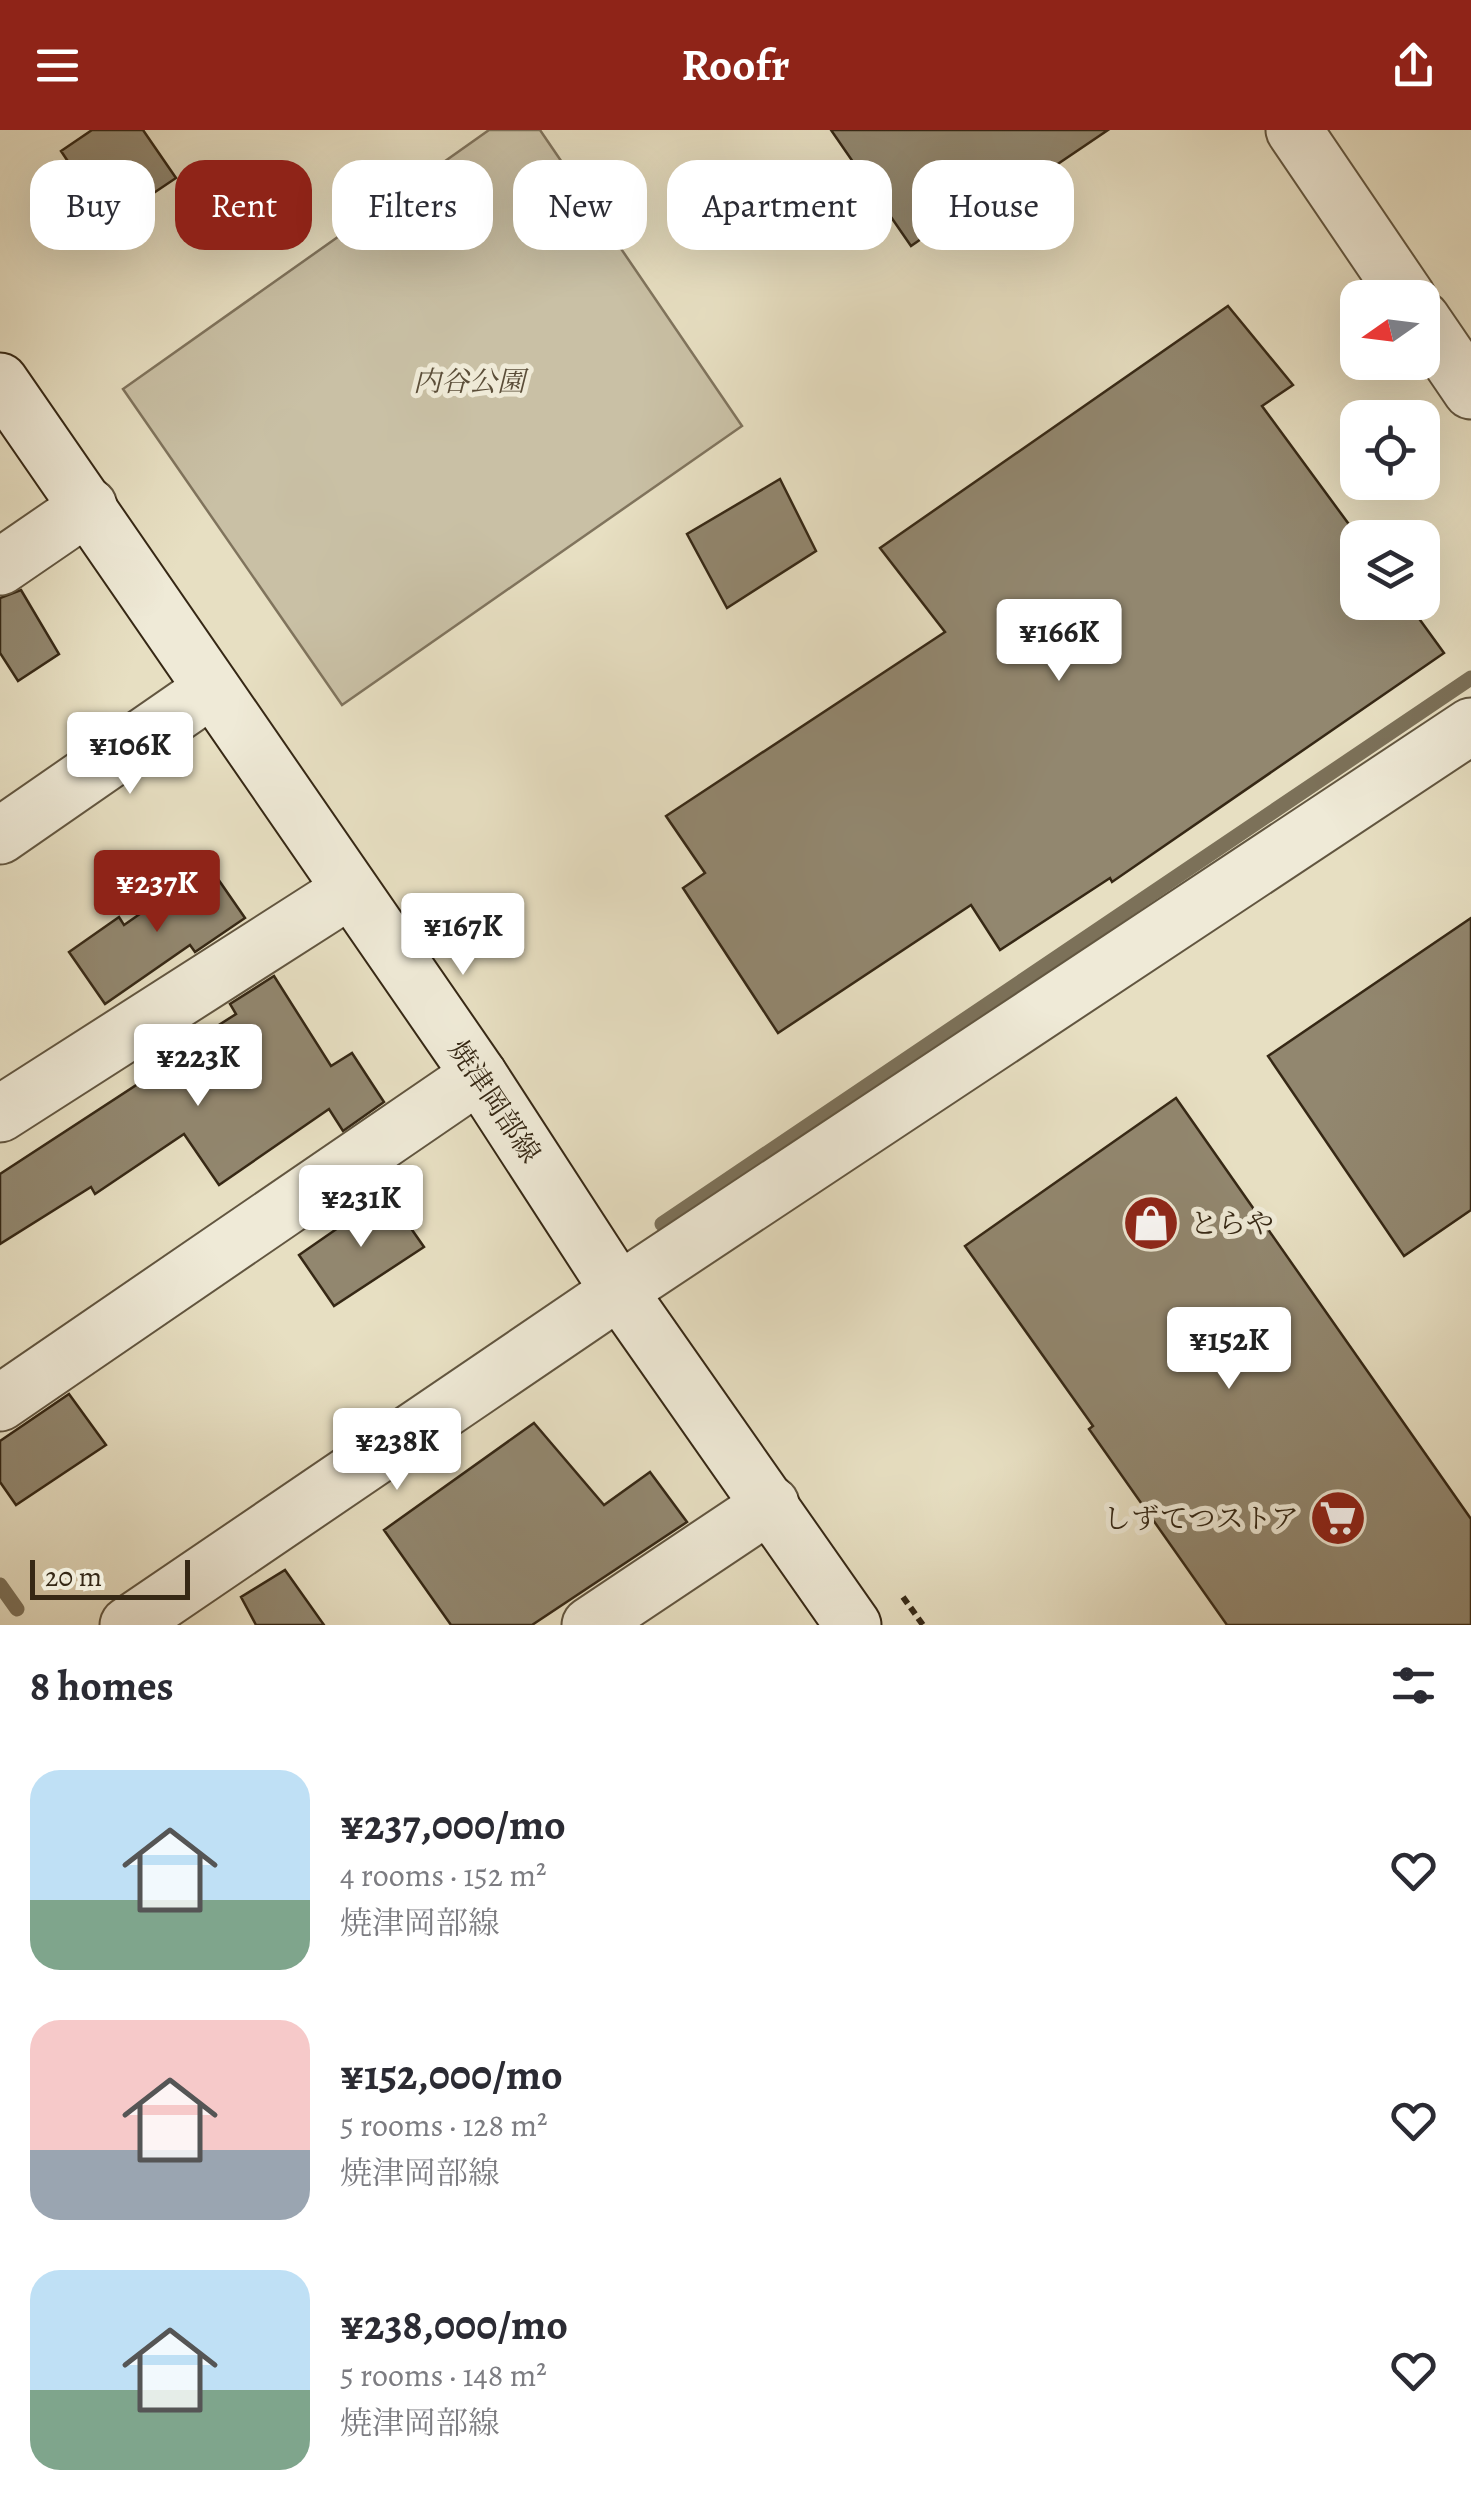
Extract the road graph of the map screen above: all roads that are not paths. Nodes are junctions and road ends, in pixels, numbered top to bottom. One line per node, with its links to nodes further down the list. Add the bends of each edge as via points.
1 (1294, 130): 2 (street)
2 (1396, 280)
3 (1440, 346): 5 (street)
4 (0, 380): 6 (street, 焼津岡部線)
5 (1471, 391)
6 (89, 506): 7 (street); 8 (street, 焼津岡部線)
7 (0, 567)
8 (212, 689): 10 (street); 11 (street, 焼津岡部線)
9 (1471, 726): 14 (street)
10 (0, 836)
11 (350, 890): 12 (street, 焼津岡部線); 13 (street)
12 (478, 1075): 14 (street, 焼津岡部線); 15 (street)
13 (0, 1114)
14 (619, 1292): 16 (street, 焼津岡部線); 17 (street)
15 (0, 1402)
16 (771, 1504): 18 (street); 19 (street, 焼津岡部線)
17 (128, 1625)
18 (590, 1625)
19 (853, 1625)

